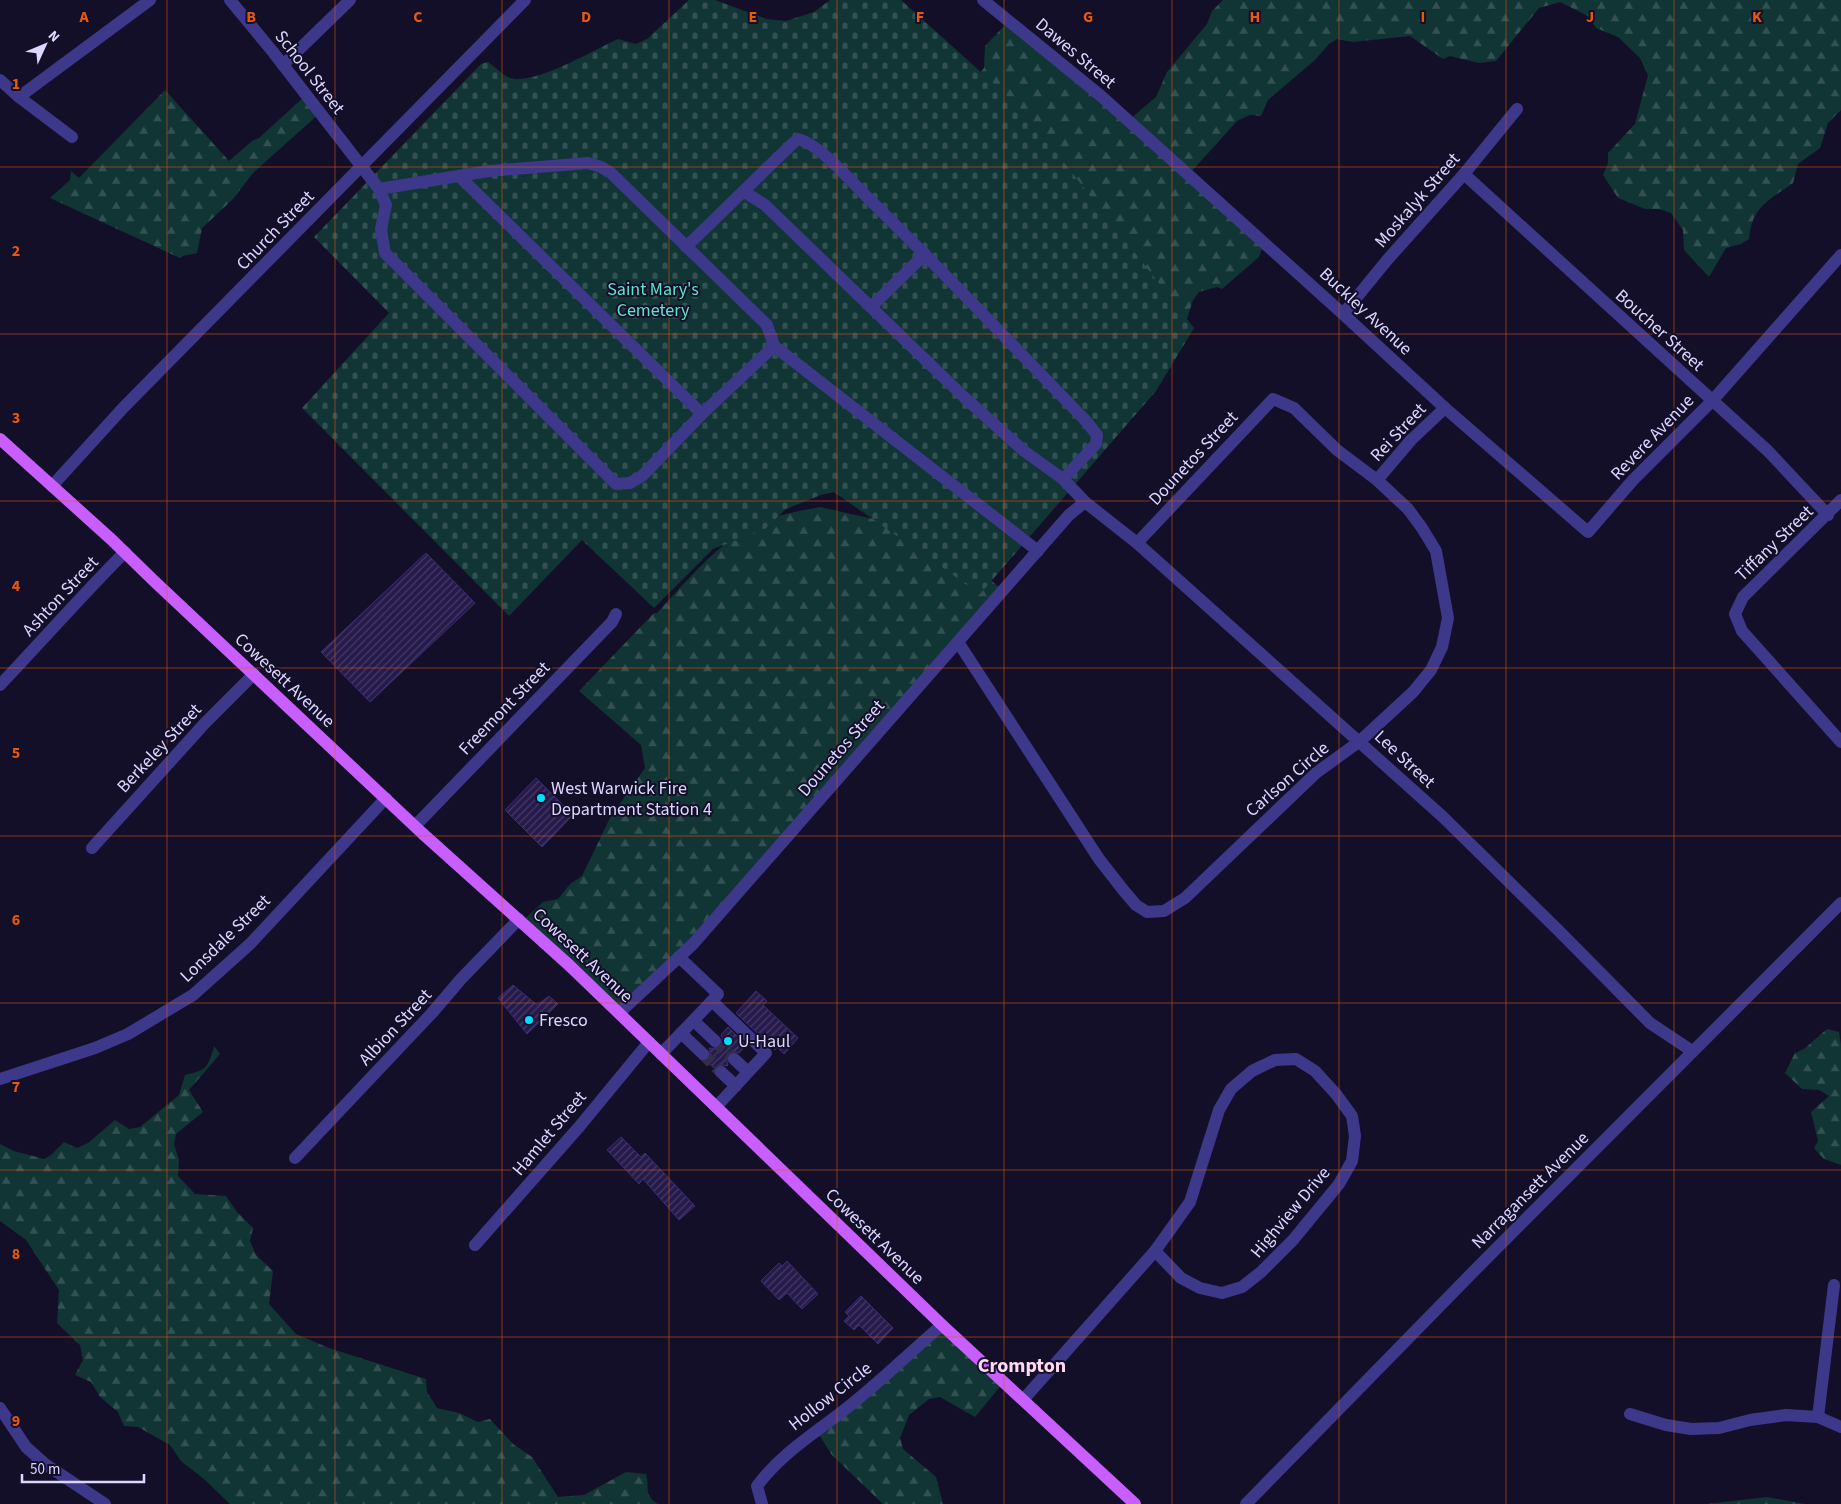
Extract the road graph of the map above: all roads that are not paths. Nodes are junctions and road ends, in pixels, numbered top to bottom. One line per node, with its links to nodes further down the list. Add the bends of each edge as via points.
1 (150, 0): 8 (street)
2 (230, 0): 6 (street, School Street)
3 (350, 0): 6 (street)
4 (525, 0): 12 (street, Church Street)
5 (984, 0): 10 (street, Dawes Street)
6 (283, 65): 12 (street, School Street)
7 (0, 80): 8 (street)
8 (19, 97): 11 (street)
9 (1517, 109): 13 (street, Moskalyk Street)
10 (1122, 114): 21 (street, Buckley Avenue)
11 (72, 137)
12 (360, 166): 15 (street, School Street); 30 (street, Church Street, via 123,408)
13 (1464, 174): 21 (street, Moskalyk Street); 24 (street, Boucher Street)
14 (459, 176): 15 (street); 17 (street, via 588,163 611,173); 26 (street)
15 (379, 189): 26 (street, via 386,205 381,228 385,253 616,484 630,483 642,476)
16 (744, 191): 17 (street); 18 (street, via 792,144 798,140 808,142); 20 (street, Lee Street, via 765,205)
17 (686, 247): 22 (street, via 767,325)
18 (925, 254): 20 (street); 28 (street, via 1097,435 1096,444)
19 (1841, 256): 24 (street, Revere Avenue)
20 (870, 307): 28 (street, Lee Street, via 1010,439)
21 (1343, 314): 25 (street, Buckley Avenue)
22 (774, 346): 26 (street); 36 (street)
23 (1275, 400): 29 (street, Carlson Circle, via 1294,408 1337,450); 35 (street, Dounetos Street, via 1272,399)
24 (1712, 401): 33 (street, Boucher Street, via 1768,451); 34 (street, Revere Avenue, via 1633,480)
25 (1445, 408): 29 (street, Rei Street, via 1411,440); 34 (street, Buckley Avenue)
26 (702, 414)
27 (0, 438): 30 (main road, Cowesett Avenue)
28 (1063, 479): 32 (street, Lee Street)
29 (1377, 480): 42 (street, Carlson Circle, via 1408,509 1436,551 1448,618 1442,647 1431,670 1413,692)
30 (52, 486): 37 (main road, Cowesett Avenue)
31 (1841, 500): 33 (street, Tiffany Street)
32 (1085, 502): 35 (street, Lee Street); 36 (street, Dounetos Street)
33 (1828, 514): 43 (street, Tiffany Street, via 1743,596 1735,614 1742,631)
34 (1588, 532)
35 (1137, 543): 42 (street, Lee Street)
36 (1038, 551): 39 (street, Dounetos Street)
37 (125, 552): 40 (main road, Cowesett Avenue); 41 (street, Ashton Street)
38 (616, 614): 45 (street, Freemont Street, via 612,622)
39 (958, 642): 42 (street, Carlson Circle, via 1099,859 1124,892 1147,912 1164,911 1185,898 1316,773); 49 (street, Dounetos Street)
40 (254, 674): 44 (main road, Cowesett Avenue); 46 (street, Berkeley Street)
41 (0, 685)
42 (1360, 741): 56 (street, Lee Street, via 1443,817 1650,1023)
43 (1841, 742)
44 (386, 798): 45 (main road, Cowesett Avenue); 62 (street, Lonsdale Street, via 250,944 194,995 128,1034)
45 (415, 826): 48 (main road, Cowesett Avenue)
46 (92, 848)
47 (1841, 903): 56 (street, Narragansett Avenue)
48 (520, 919): 51 (main road, Cowesett Avenue); 65 (street, Albion Street)
49 (679, 957): 50 (street, via 718,994); 51 (street, Dounetos Street)
50 (712, 1001): 52 (street); 61 (street, via 766,1053)
51 (619, 1013): 55 (main road, Cowesett Avenue)
52 (694, 1021): 53 (street); 54 (street)
53 (682, 1033): 57 (street); 58 (street)
54 (715, 1041)
55 (649, 1042): 57 (main road, Cowesett Avenue); 66 (street, Hamlet Street, via 579,1128)
56 (1692, 1051): 78 (street, Narragansett Avenue)
57 (661, 1054): 64 (main road, Cowesett Avenue)
58 (703, 1054)
59 (734, 1059): 61 (street)
60 (722, 1072): 63 (street)
61 (748, 1072): 63 (street)
62 (0, 1079)
63 (736, 1086): 64 (street)
64 (716, 1107): 69 (main road, Cowesett Avenue)
65 (295, 1158)
66 (475, 1245)
67 (1155, 1251): 67 (street, Highview Drive, via 1190,1202 1219,1110 1231,1089 1252,1071 1275,1060 1296,1059 1315,1071 1352,1116 1355,1136 1352,1161 1339,1184 1293,1240 1261,1272 1242,1286 1222,1293 1200,1288 1181,1278); 70 (street, Highview Drive)
68 (1834, 1285): 73 (street)
69 (942, 1325): 70 (main road, Cowesett Avenue); 76 (street, Hollow Circle, via 856,1401 792,1448 757,1486)
70 (1023, 1400): 77 (main road, Cowesett Avenue)
71 (0, 1408): 75 (street, via 26,1447)
72 (1630, 1414): 73 (street, via 1691,1430 1786,1415)
73 (1818, 1417): 74 (street)
74 (1841, 1427)
75 (105, 1504)
76 (762, 1504)
77 (1135, 1504)
78 (1246, 1504)

